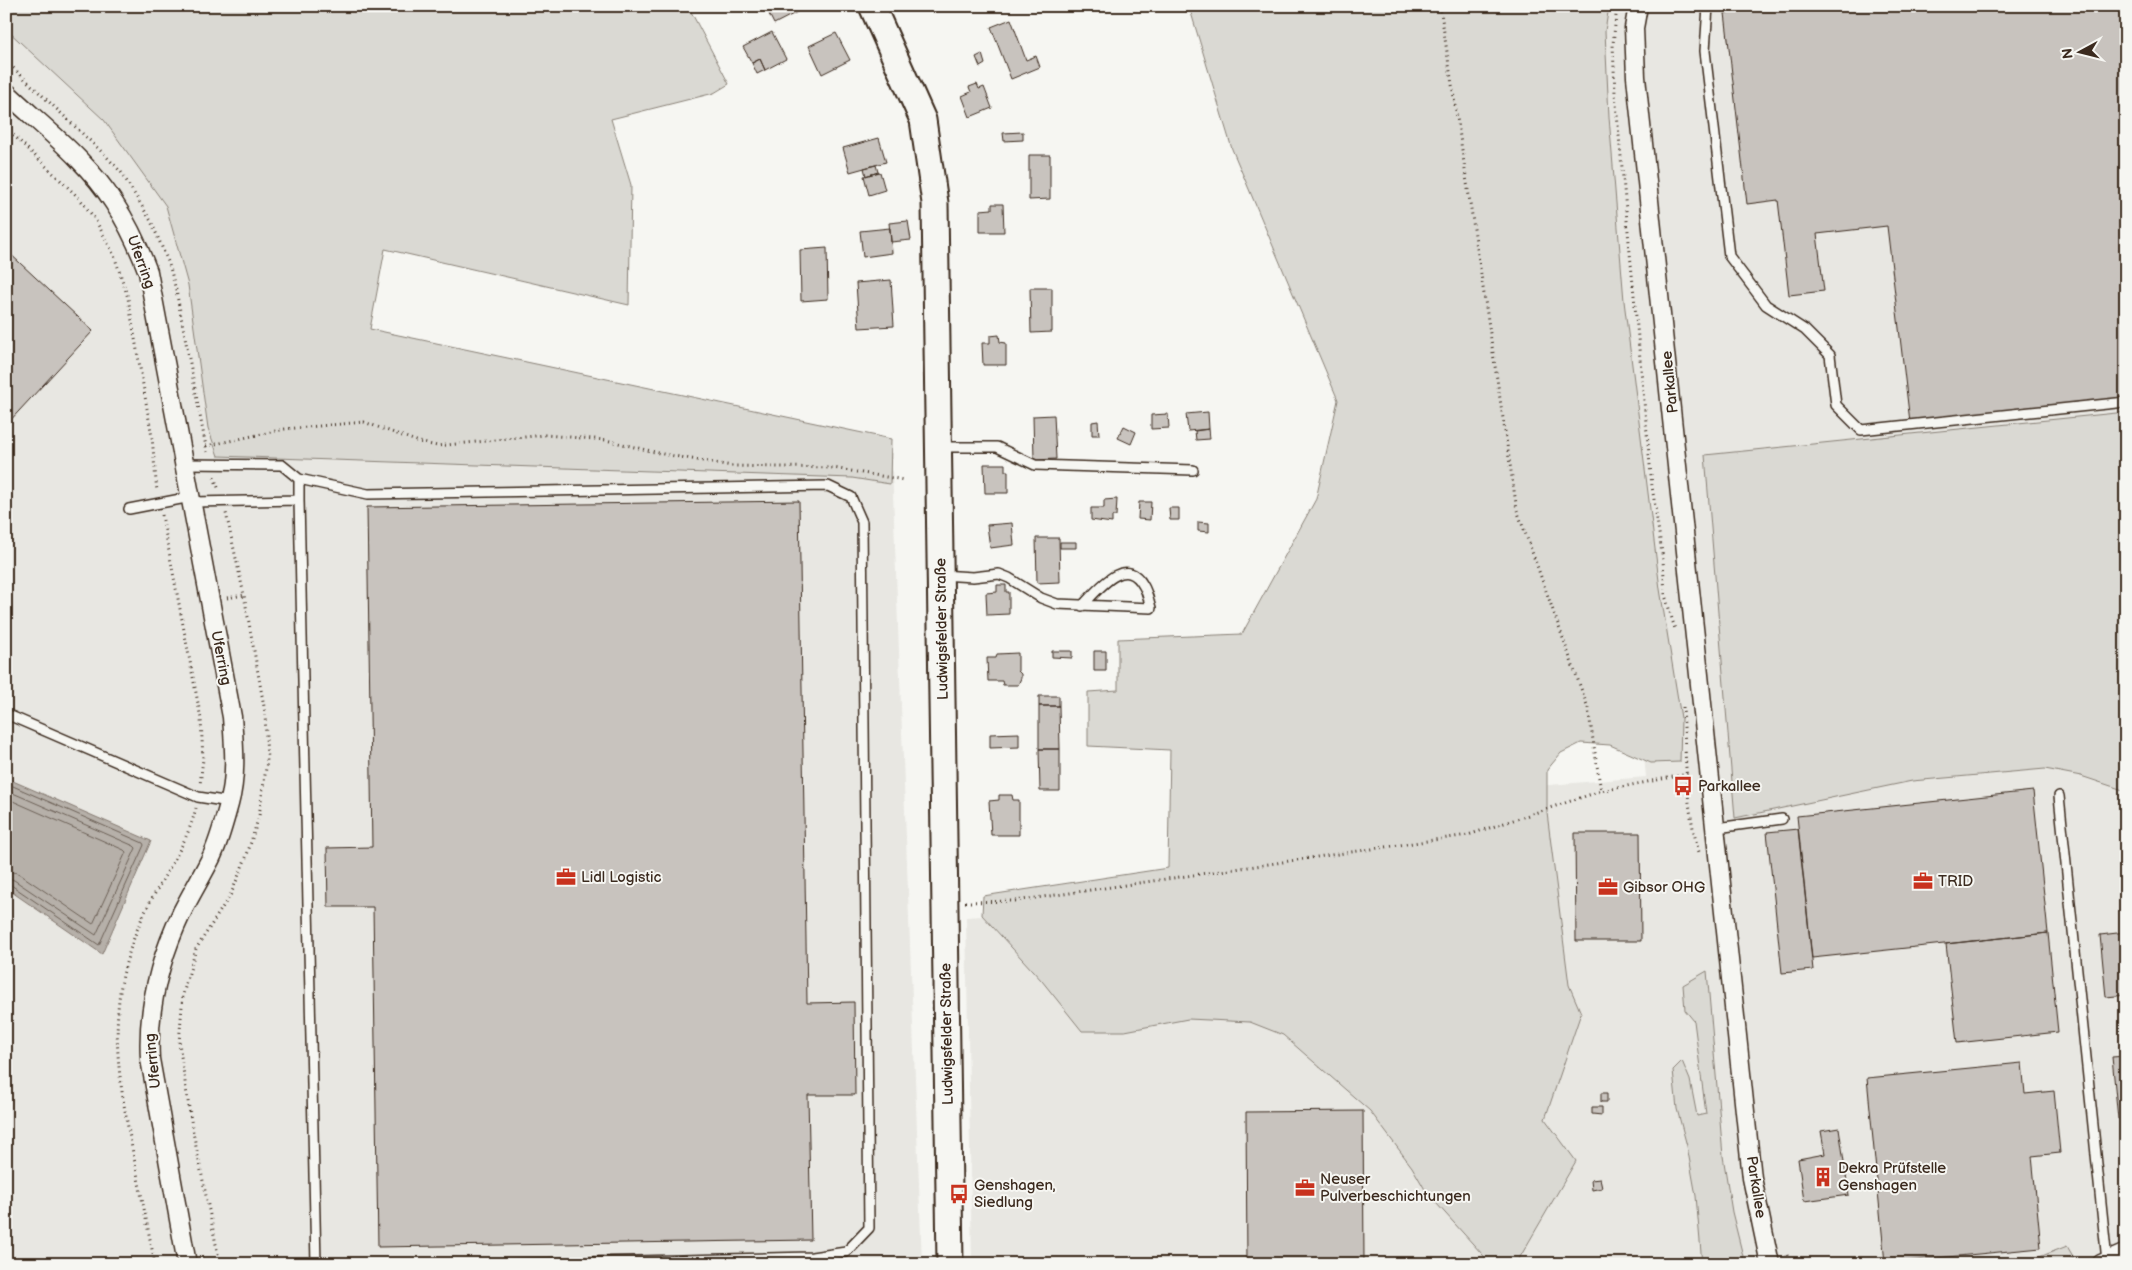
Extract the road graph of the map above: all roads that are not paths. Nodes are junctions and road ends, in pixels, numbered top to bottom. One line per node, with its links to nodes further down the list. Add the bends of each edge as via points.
1 (872, 6): 6 (street, Ludwigsfelder Straße, via 923,120 930,158 935,203)
2 (1638, 6): 19 (street, Parkallee, via 1634,28 1636,78)
3 (1708, 6): 5 (lane, via 1705,51 1729,256 1766,305 1805,330 1830,355 1836,405 1861,430)
4 (6, 92): 7 (street, Uferring, via 96,179 114,201 138,247 154,300)
5 (2126, 402)
6 (939, 447): 8 (lane, via 997,446 1035,465); 13 (street, Ludwigsfelder Straße)
7 (184, 464): 9 (lane, via 282,466); 10 (street, Uferring)
8 (1193, 470)
9 (299, 479): 11 (lane); 24 (lane, via 368,494 828,486 851,497 862,522 869,1228 846,1252 812,1257)
10 (192, 500): 11 (lane); 12 (lane, via 159,502); 17 (street, Uferring, via 232,717 234,762)
11 (299, 500): 23 (lane)
12 (129, 509)
13 (941, 575): 14 (lane, via 973,577 998,574 1041,598 1057,604); 25 (street, Ludwigsfelder Straße)
14 (1082, 606): 14 (lane, via 1131,607 1151,608 1143,584 1125,572 1115,574)
15 (6, 714): 17 (lane, via 198,797)
16 (2059, 796): 21 (lane)
17 (230, 802): 22 (street, Uferring, via 212,856 182,913 165,956 148,1032 150,1059)
18 (1782, 819): 19 (lane)
19 (1717, 828): 26 (street, Parkallee, via 1752,1178)
20 (2126, 1253): 21 (street)
21 (2104, 1262)
22 (187, 1264)
23 (316, 1264)
24 (499, 1264)
25 (950, 1264)
26 (1770, 1264)

